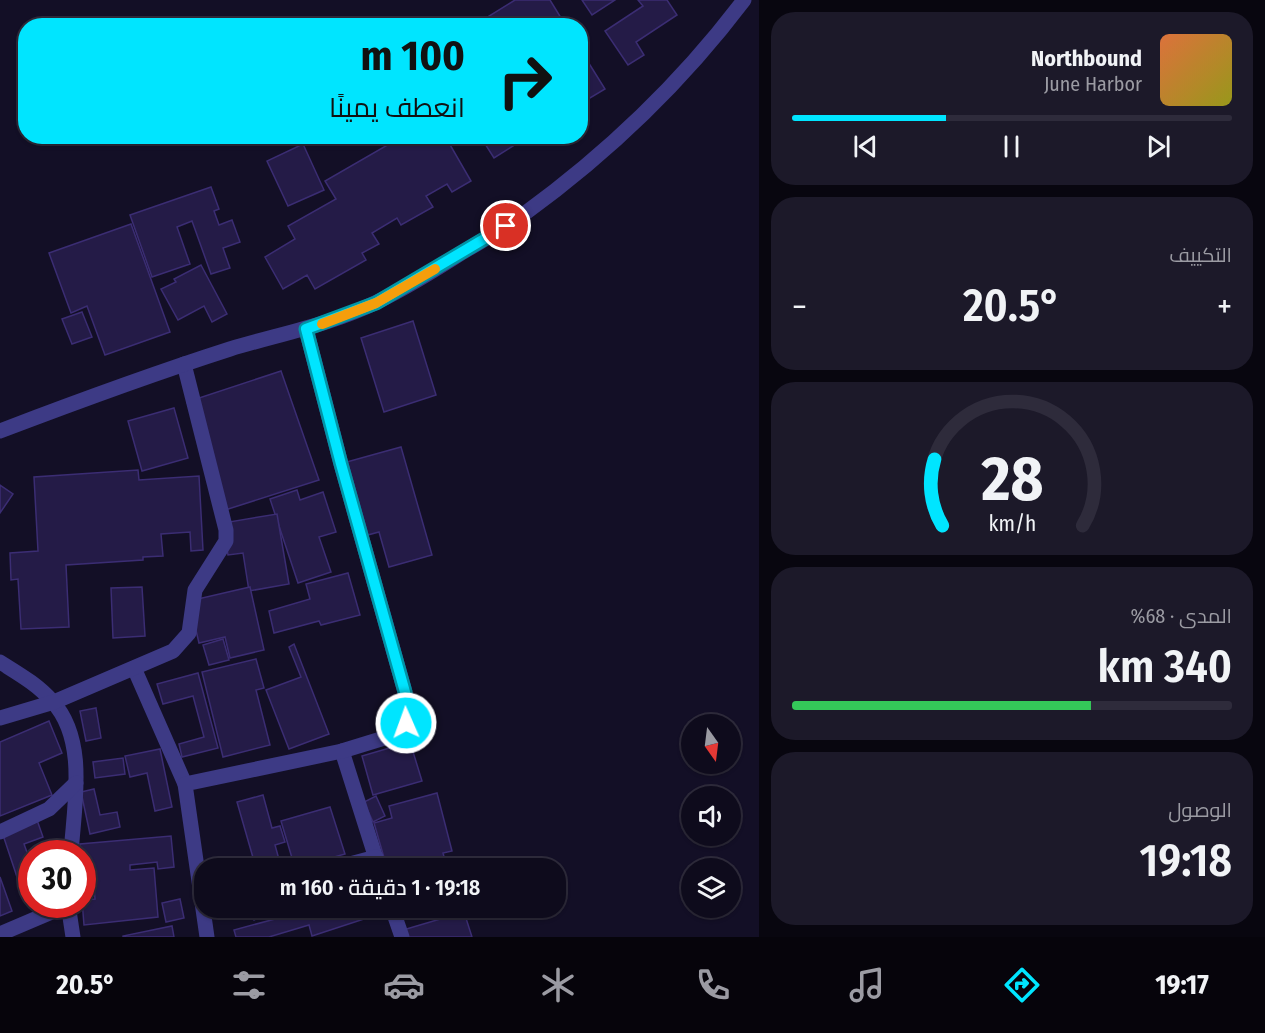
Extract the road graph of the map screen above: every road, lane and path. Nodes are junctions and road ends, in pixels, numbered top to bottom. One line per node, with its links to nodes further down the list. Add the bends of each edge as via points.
1 (744, 0): 2 (street, via 712,42 651,107 586,167 522,216 376,303)
2 (306, 329): 3 (street); 9 (street, via 407,711 406,723 394,735)
3 (184, 364): 4 (street); 6 (street, via 226,541 195,590 189,633 173,651)
4 (0, 431)
5 (0, 662): 7 (street)
6 (134, 668): 7 (street); 11 (street)
7 (54, 702): 8 (street); 10 (street, via 73,745)
8 (0, 718)
9 (342, 751): 11 (street); 15 (street)
10 (76, 783): 12 (street, via 49,809); 13 (street)
11 (185, 784): 14 (street)
12 (0, 832)
13 (72, 840)
14 (196, 858)
15 (376, 858)
16 (38, 918): 20 (street)
17 (70, 918): 21 (street)
18 (205, 918): 22 (street)
19 (395, 918): 23 (street)
20 (0, 934)
21 (73, 937)
22 (207, 937)
23 (402, 937)

